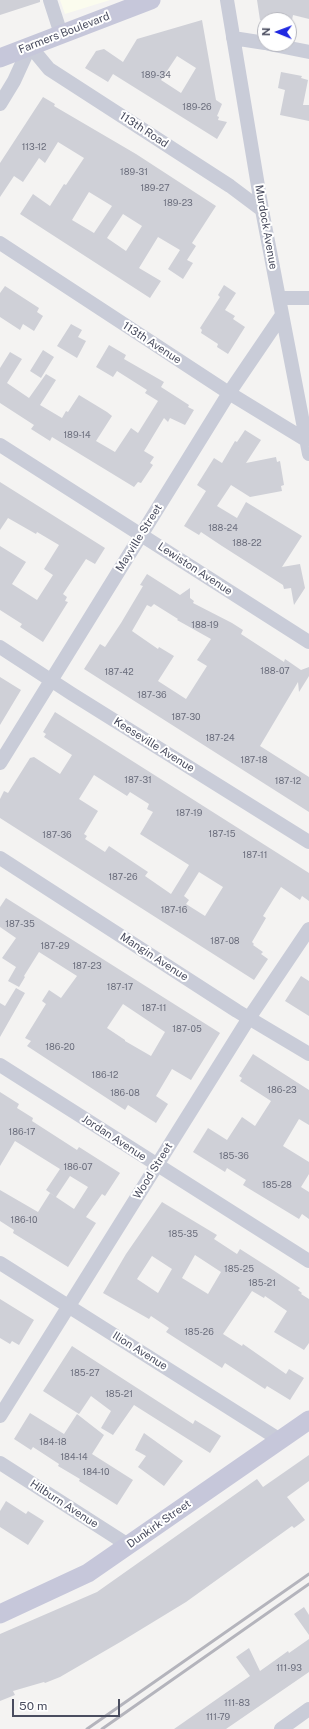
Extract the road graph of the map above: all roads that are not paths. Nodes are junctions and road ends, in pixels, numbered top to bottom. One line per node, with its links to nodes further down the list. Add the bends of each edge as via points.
1 (50, 0): 4 (street)
2 (151, 0): 4 (main road, Farmers Boulevard)
3 (226, 0): 5 (street, Murdock Avenue)
4 (61, 34): 7 (main road, Farmers Boulevard)
5 (234, 38): 6 (street); 12 (street, Murdock Avenue)
6 (257, 42)
7 (30, 46): 10 (main road, Farmers Boulevard); 11 (street); 12 (street, 113th Road, via 49,69 230,186)
8 (297, 50): 9 (street)
9 (309, 52)
10 (0, 58)
11 (0, 104)
12 (262, 210): 14 (street, Murdock Avenue)
13 (0, 243): 17 (street, 113th Avenue)
14 (279, 298): 15 (street); 16 (street, Murdock Avenue)
15 (309, 298)
16 (282, 315): 17 (street, Mayville Street); 19 (street, Murdock Avenue)
17 (229, 393): 19 (street, 113th Avenue); 20 (street, Mayville Street)
18 (0, 445): 20 (street, Lewiston Avenue)
19 (308, 447)
20 (142, 534): 21 (street, Lewiston Avenue); 23 (street, Mayville Street)
21 (309, 642)
22 (0, 646): 23 (street, Keeseville Avenue)
23 (52, 681): 24 (street, Mayville Street); 25 (street, Keeseville Avenue)
24 (0, 763)
25 (309, 842)
26 (0, 858): 28 (street, Mangin Avenue)
27 (309, 929): 28 (street, Wood Street)
28 (249, 1018): 29 (street, Mangin Avenue); 31 (street, Wood Street)
29 (309, 1054)
30 (0, 1065): 31 (street, Jordan Avenue)
31 (157, 1166): 32 (street, Jordan Avenue); 34 (street, Wood Street)
32 (309, 1261)
33 (0, 1263): 34 (street, Ilion Avenue)
34 (68, 1306): 35 (street, Wood Street); 37 (street, Ilion Avenue)
35 (0, 1416)
36 (309, 1420): 37 (main road, Dunkirk Street)
37 (280, 1440): 39 (main road, Dunkirk Street)
38 (0, 1463): 39 (street, Hilburn Avenue)
39 (128, 1545): 40 (main road, Dunkirk Street, via 88,1573)
40 (0, 1614)
41 (309, 1709): 42 (street)
42 (281, 1729)

